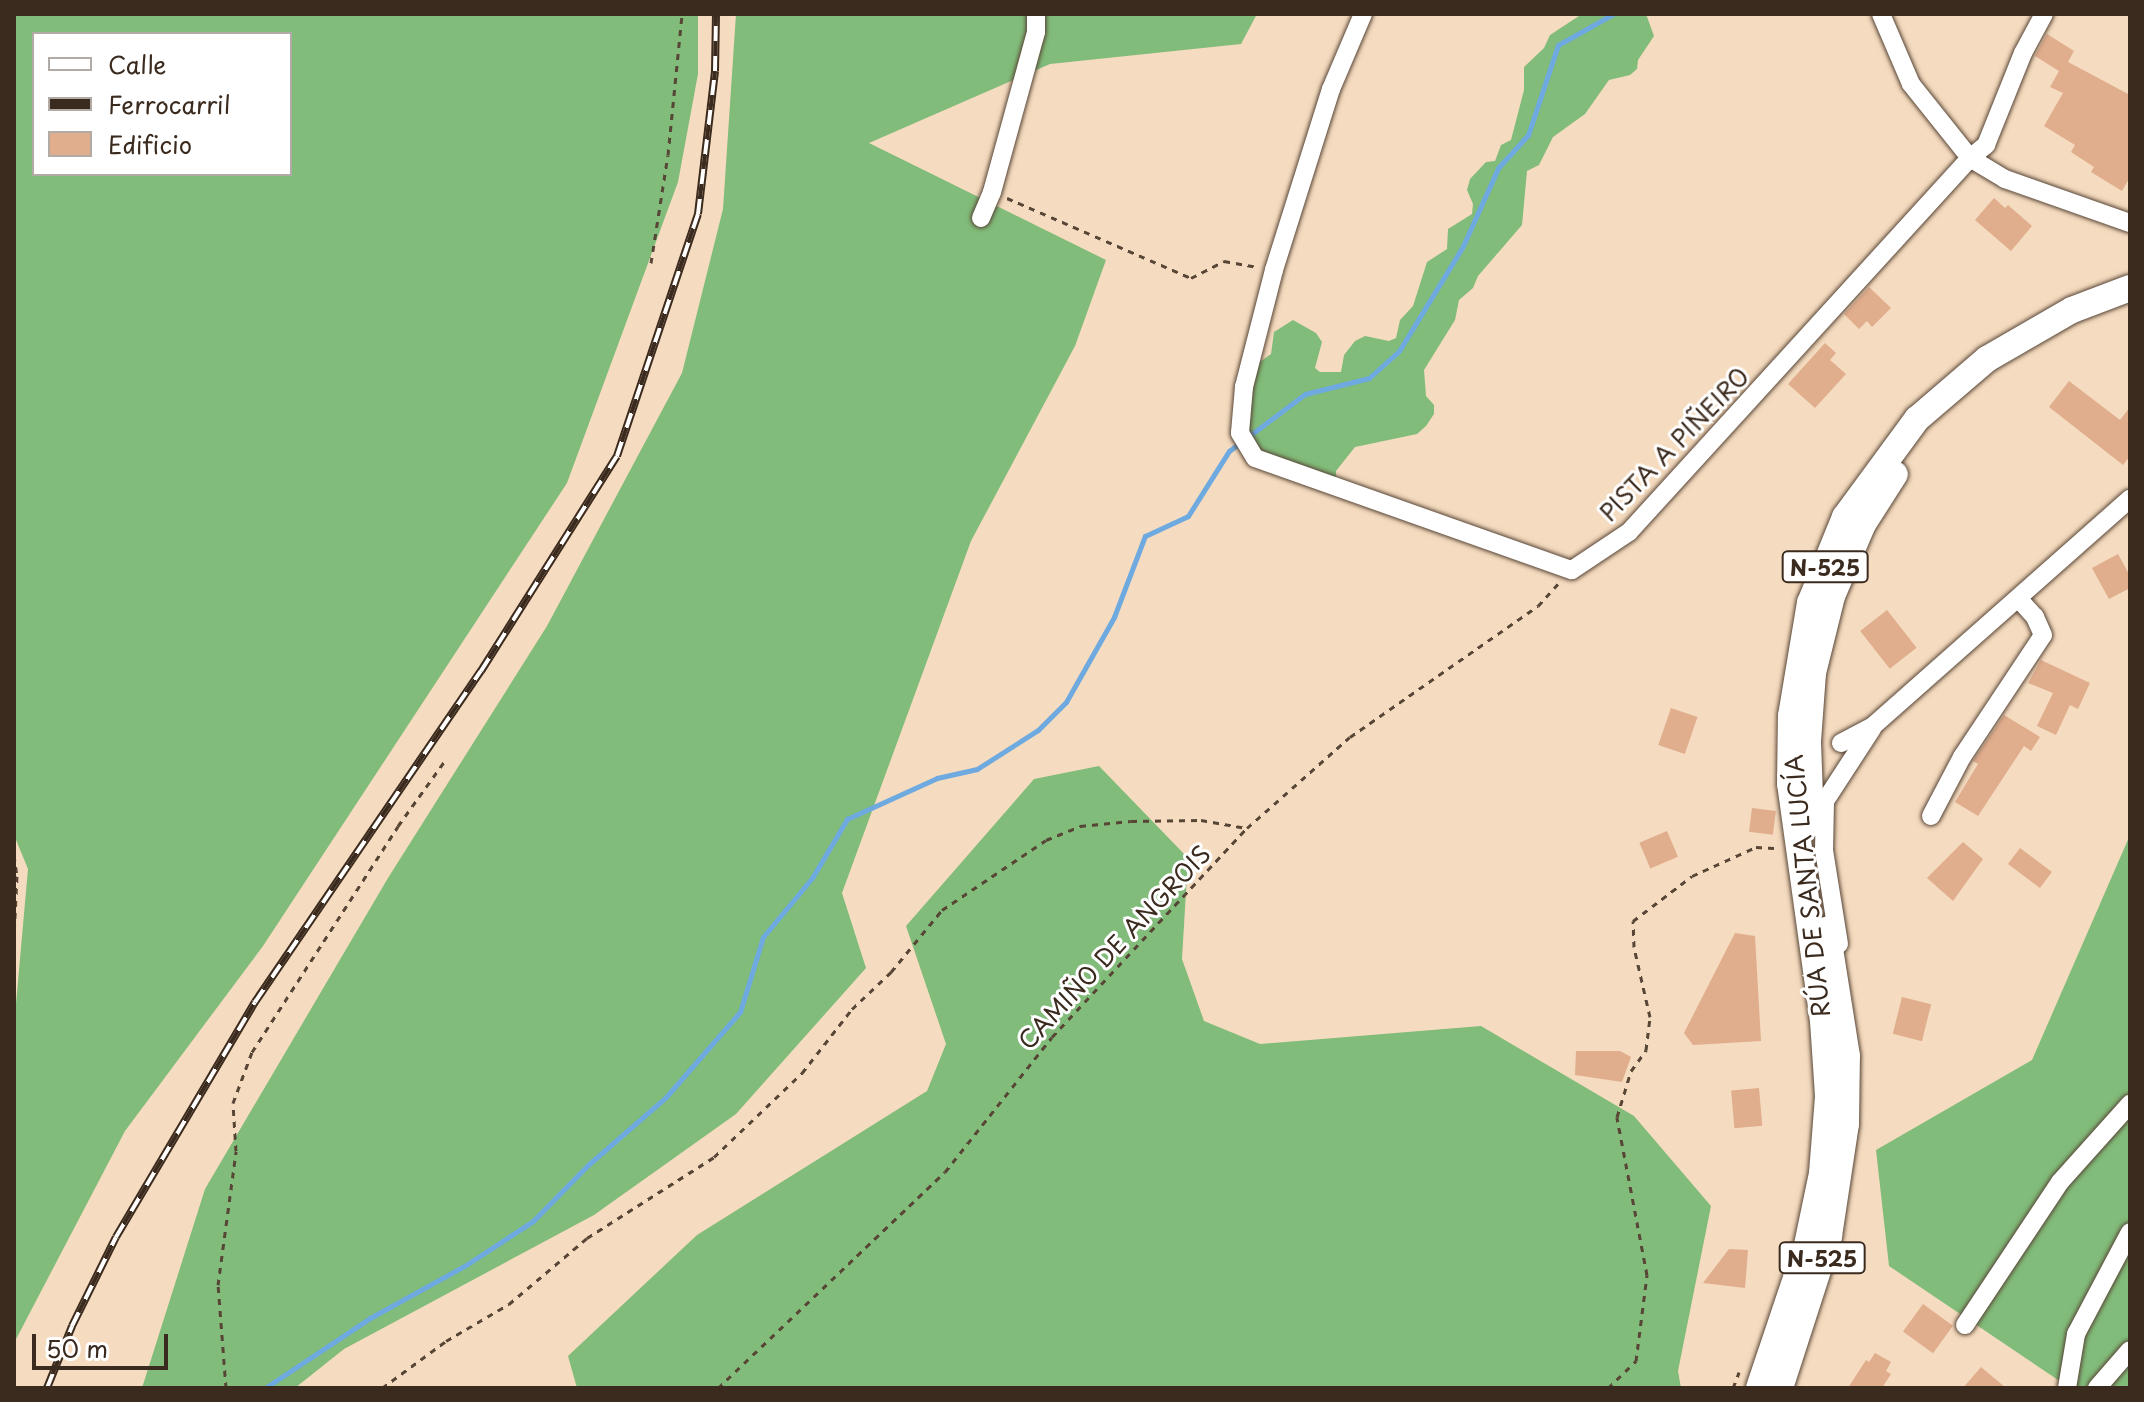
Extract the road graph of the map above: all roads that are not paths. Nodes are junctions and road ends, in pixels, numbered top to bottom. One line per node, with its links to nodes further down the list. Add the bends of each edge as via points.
1 (1036, 14): 6 (street, via 1036,32)
2 (1363, 14): 5 (street, PISTA A PIÑEIRO, via 1331,89 1274,270 1244,387 1240,433 1255,458 1572,570 1629,532)
3 (1881, 14): 5 (street, via 1911,84)
4 (2044, 14): 5 (street, PISTA A PIÑEIRO, via 1986,145)
5 (1970, 158): 7 (street, via 2005,179)
6 (981, 218)
7 (2130, 223)
8 (2130, 288): 20 (highway, RÚA DE SANTA LUCÍA / N-525, via 2072,310 1987,359 1917,419 1845,517 1810,603 1791,716 1790,784 1823,1021 1828,1096 1822,1173 1807,1245)
9 (2130, 302): 15 (highway, RÚA DE SANTA LUCÍA / N-525, via 2059,329 1952,405 1908,454 1863,524 1832,596 1813,673 1808,741 1811,823)
10 (2130, 499): 11 (street)
11 (2018, 598): 12 (street); 14 (street, via 2043,635 1962,757)
12 (1873, 726): 13 (street); 15 (street, via 1825,801 1824,850 1845,974)
13 (1841, 743)
14 (1931, 816)
15 (1839, 1003): 21 (highway, RÚA DE SANTA LUCÍA / N-525, via 1847,1056 1838,1192)
16 (2130, 1104): 18 (street, via 2060,1182)
17 (2130, 1232): 22 (street, via 2076,1334)
18 (1965, 1325)
19 (2130, 1350): 23 (street)
20 (1759, 1388)
21 (1780, 1388)
22 (2067, 1388)
23 (2097, 1388)

